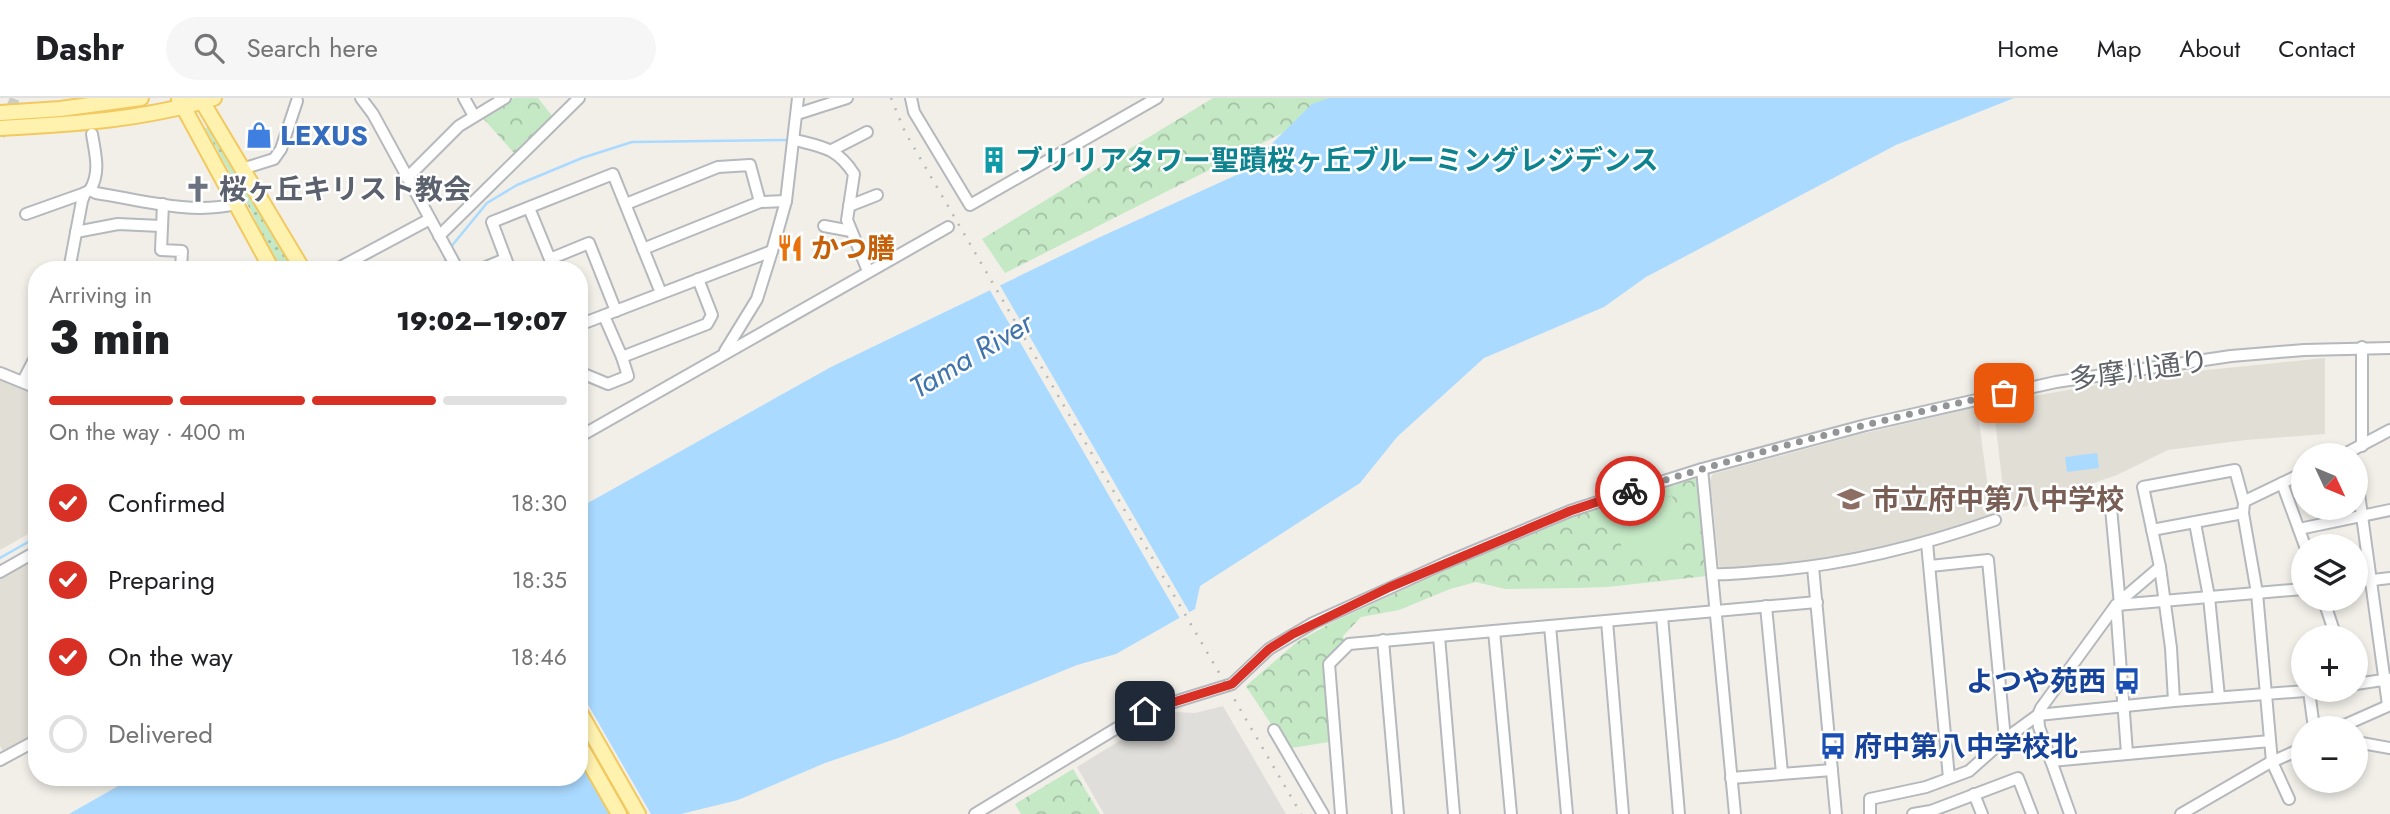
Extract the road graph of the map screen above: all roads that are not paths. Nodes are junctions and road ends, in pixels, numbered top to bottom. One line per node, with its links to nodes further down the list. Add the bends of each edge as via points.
1 (141, 98): 13 (main road)
2 (361, 98): 22 (street)
3 (464, 98): 15 (street)
4 (505, 98): 15 (street)
5 (579, 98): 39 (street)
6 (798, 98): 14 (street)
7 (847, 98): 14 (street)
8 (911, 98): 9 (street, via 914,112 970,205)
9 (1157, 98)
10 (205, 99): 12 (main road); 21 (main road)
11 (297, 100): 21 (street, via 274,159)
12 (180, 102): 16 (main road, via 80,123); 28 (main road)
13 (0, 113)
14 (797, 114): 19 (street)
15 (474, 116): 22 (street)
16 (0, 128)
17 (867, 132): 20 (street)
18 (92, 134): 23 (street, via 97,168)
19 (795, 140): 20 (street); 25 (street)
20 (832, 150): 30 (street, via 853,174)
21 (242, 169): 45 (main road)
22 (407, 178): 33 (street)
23 (88, 191): 27 (street); 32 (street); 38 (street)
24 (877, 195): 30 (street)
25 (786, 201): 26 (street); 41 (street)
26 (760, 202): 29 (street, via 750,165 718,167); 40 (street)
27 (163, 204): 28 (street); 34 (street)
28 (236, 204): 44 (main road)
29 (626, 204): 31 (street, via 613,174); 40 (street)
30 (849, 206): 37 (street)
31 (529, 208): 48 (street, via 492,222); 52 (street, via 550,259 589,243)
32 (26, 214)
33 (430, 219): 39 (street); 46 (street)
34 (161, 226): 38 (street, via 118,224); 43 (street, via 161,250 182,250)
35 (824, 226): 37 (street)
36 (948, 227): 49 (street)
37 (851, 231): 49 (street)
38 (75, 232): 42 (street)
39 (439, 236): 47 (street)
40 (643, 249): 51 (street)
41 (772, 251): 50 (street); 57 (street, via 757,299)
42 (70, 261)
43 (181, 261)
44 (267, 261)
45 (298, 261)
46 (352, 261)
47 (454, 261)
48 (507, 261)
49 (868, 271): 57 (street)
50 (698, 279): 51 (street); 58 (street, via 712,315 707,324)
51 (661, 293): 52 (street)
52 (618, 310): 53 (street)
53 (604, 316): 54 (street); 58 (street)
54 (588, 322)
55 (2362, 347): 56 (street, 多摩川通り); 66 (street); 68 (street, 多摩川通り, via 2231,356 2056,382)
56 (2390, 348)
57 (723, 355): 65 (street)
58 (622, 357): 61 (street, via 628,376 608,384)
59 (28, 371): 62 (street)
60 (0, 373): 62 (street)
61 (588, 376)
62 (23, 381): 63 (street)
63 (28, 384)
64 (2390, 430): 67 (street)
65 (588, 432)
66 (2354, 443)
67 (2368, 443)
68 (1702, 468): 88 (street); 138 (street, 多摩川通り, via 1570,511 1324,618 1281,641 1232,684 1145,711)
69 (2291, 479): 70 (street)
70 (2282, 483): 72 (street); 79 (street)
71 (2111, 508): 97 (street)
72 (2243, 508): 78 (street); 80 (street, via 2235,470 2143,487); 93 (street)
73 (2390, 510): 74 (street)
74 (2368, 515)
75 (1995, 520): 82 (street)
76 (2341, 520): 79 (street)
77 (2363, 520): 91 (street)
78 (2195, 523): 80 (street); 94 (street)
79 (2299, 528): 81 (street)
80 (2152, 530): 85 (street)
81 (2301, 534)
82 (1927, 543): 84 (street); 86 (street)
83 (28, 556): 87 (street)
84 (1930, 566): 118 (street, via 1988,561); 132 (street)
85 (2160, 566): 95 (street); 97 (street)
86 (1813, 567): 88 (street); 96 (street)
87 (0, 572)
88 (1713, 574): 99 (street)
89 (2390, 578): 91 (street)
90 (2368, 580): 91 (street)
91 (2371, 580): 106 (street)
92 (2291, 590): 93 (street)
93 (2257, 593): 94 (street); 109 (street)
94 (2209, 597): 95 (street); 110 (street)
95 (2165, 601): 97 (street); 111 (street)
96 (1817, 602): 98 (street); 129 (street)
97 (2118, 605): 113 (street); 114 (street)
98 (1766, 606): 99 (street); 130 (street)
99 (1715, 611): 100 (street); 131 (street)
100 (1662, 616): 101 (street); 146 (street)
101 (1606, 621): 102 (street); 145 (street)
102 (1550, 625): 103 (street); 144 (street)
103 (1494, 631): 104 (street); 143 (street)
104 (1439, 636): 105 (street); 142 (street)
105 (1383, 640): 140 (street, via 1349,644 1328,664); 141 (street)
106 (2387, 679): 107 (street); 112 (street)
107 (2368, 682)
108 (2291, 692): 109 (street)
109 (2267, 694): 110 (street); 119 (street)
110 (2219, 697): 111 (street)
111 (2174, 701): 113 (street)
112 (2389, 705): 115 (street)
113 (2123, 706): 114 (street); 123 (street)
114 (2038, 715): 118 (street); 127 (street)
115 (2365, 716)
116 (588, 727): 137 (main road)
117 (1274, 730): 139 (street)
118 (2006, 739): 132 (street, via 1969,771)
119 (2270, 741): 123 (street); 128 (street)
120 (2368, 743): 122 (street)
121 (28, 745): 126 (street)
122 (2390, 748)
123 (2127, 753): 127 (street)
124 (2291, 753): 128 (street)
125 (588, 759): 136 (main road)
126 (0, 760)
127 (2051, 761): 153 (street)
128 (2272, 762): 134 (street); 154 (street)
129 (1832, 770): 130 (street); 148 (street)
130 (1782, 773): 131 (street)
131 (1731, 778): 147 (street)
132 (1950, 778): 149 (street, via 1870,799)
133 (1974, 794): 135 (street); 151 (street); 152 (street, via 2018,778)
134 (2289, 799)
135 (1931, 812): 150 (street)
136 (620, 814)
137 (638, 814)
138 (975, 814)
139 (1323, 814)
140 (1341, 814)
141 (1398, 814)
142 (1454, 814)
143 (1511, 814)
144 (1566, 814)
145 (1623, 814)
146 (1679, 814)
147 (1735, 814)
148 (1836, 814)
149 (1870, 814)
150 (1913, 814)
151 (1982, 814)
152 (2032, 814)
153 (2070, 814)
154 (2181, 814)

